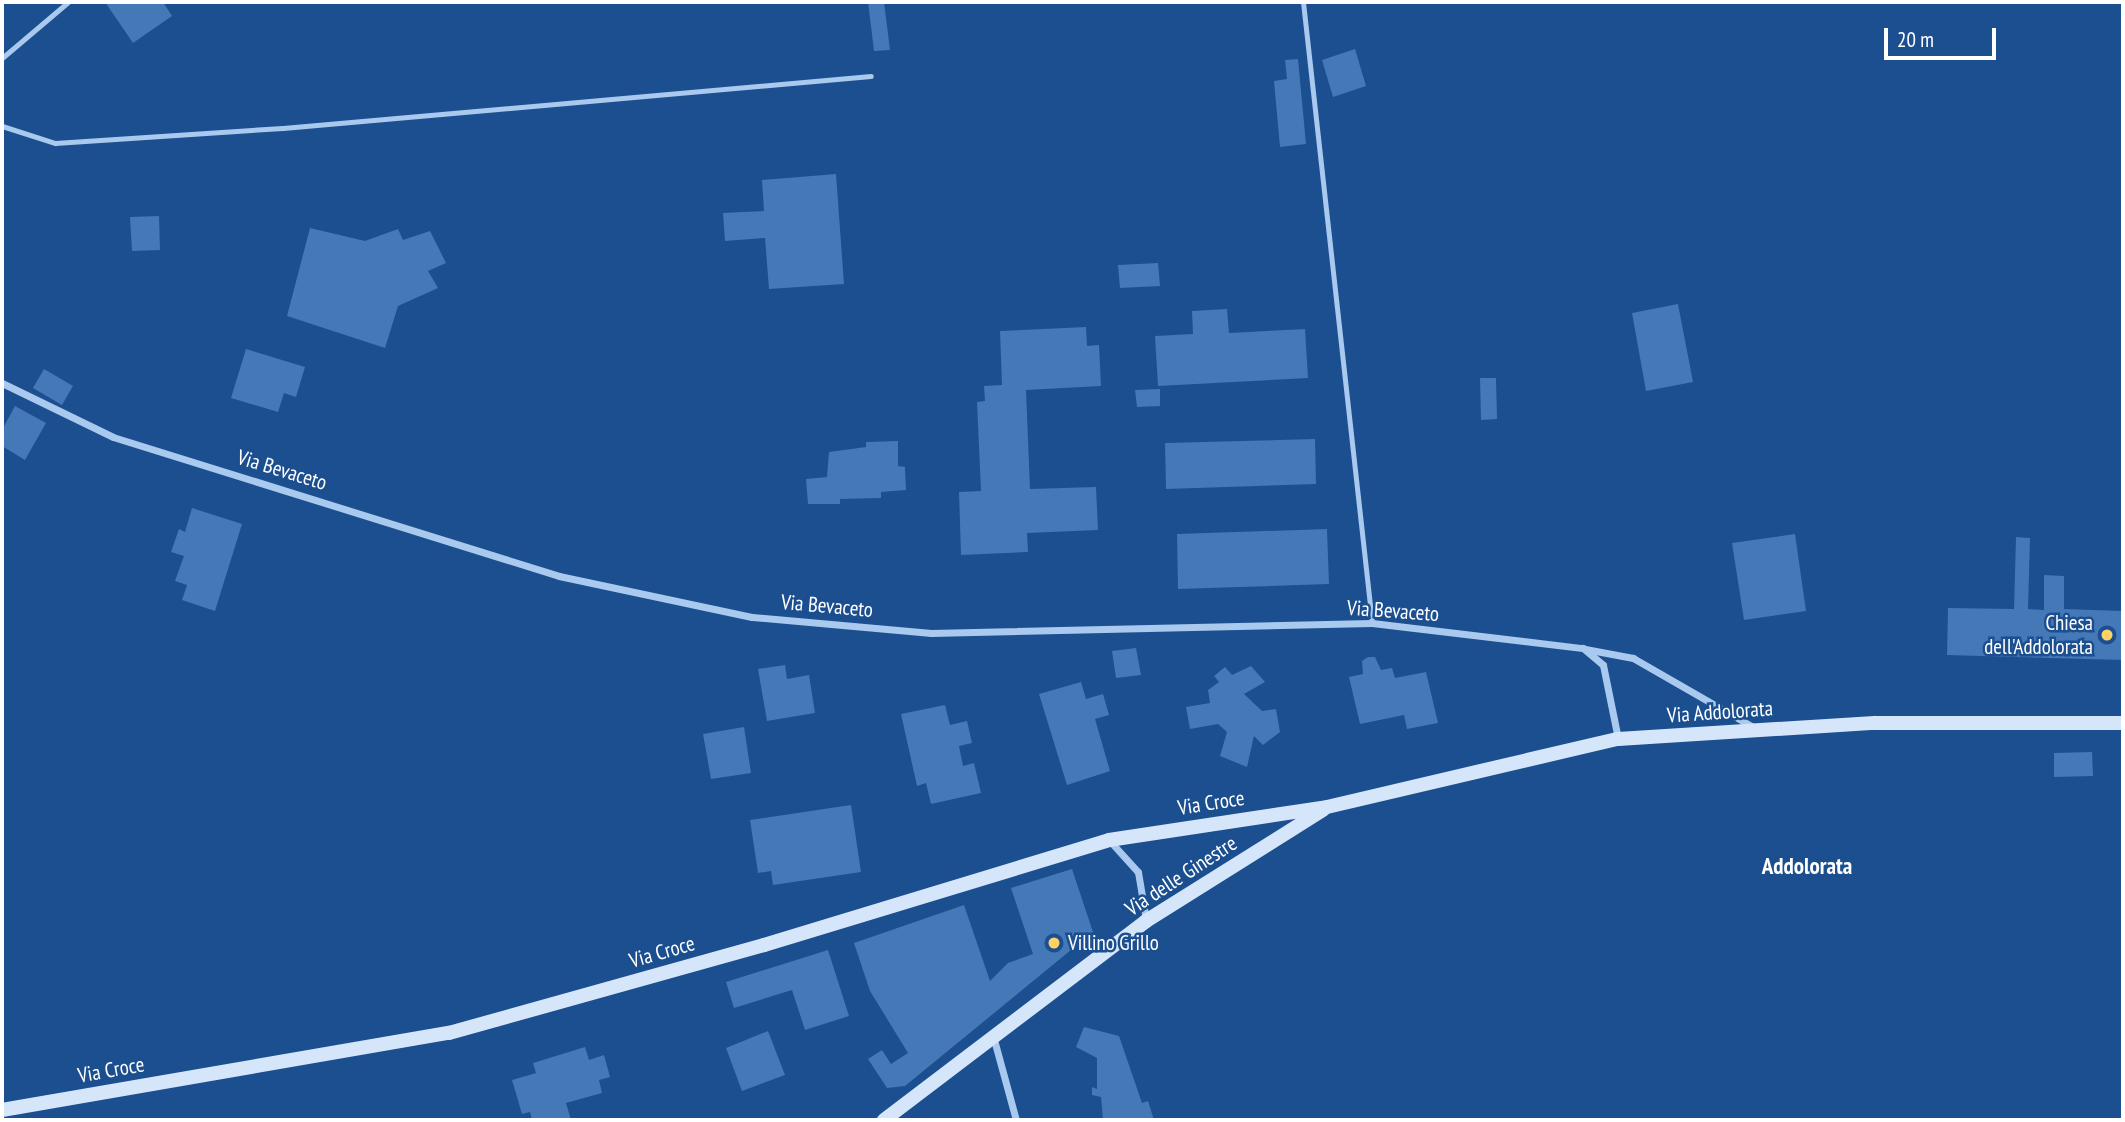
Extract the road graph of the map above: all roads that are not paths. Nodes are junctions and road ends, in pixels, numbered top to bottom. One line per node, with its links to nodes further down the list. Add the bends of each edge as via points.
1 (68, 2): 3 (lane)
2 (1303, 2): 7 (lane)
3 (2, 58)
4 (871, 76): 5 (lane, via 55,143)
5 (2, 126)
6 (2, 383): 7 (street, Via Bevaceto, via 113,437 559,576 752,617 932,634)
7 (1372, 624): 8 (street, Via Bevaceto)
8 (1583, 649): 10 (street, Via Bevaceto, via 1633,658 1715,709); 11 (street, via 1603,665)
9 (2123, 723): 10 (street, Via Addolorata, via 1874,723)
10 (1760, 730): 11 (street, Via Addolorata)
11 (1618, 739): 12 (street, Via Addolorata)
12 (1327, 807): 13 (street, Via Croce); 14 (street, Via delle Ginestre)
13 (1110, 840): 14 (street, via 1138,872); 16 (street, Via Croce, via 764,945 449,1033)
14 (1146, 921): 15 (street, Via delle Ginestre)
15 (993, 1035): 17 (street, Via delle Ginestre); 18 (street)
16 (2, 1110)
17 (884, 1120)
18 (1016, 1120)

